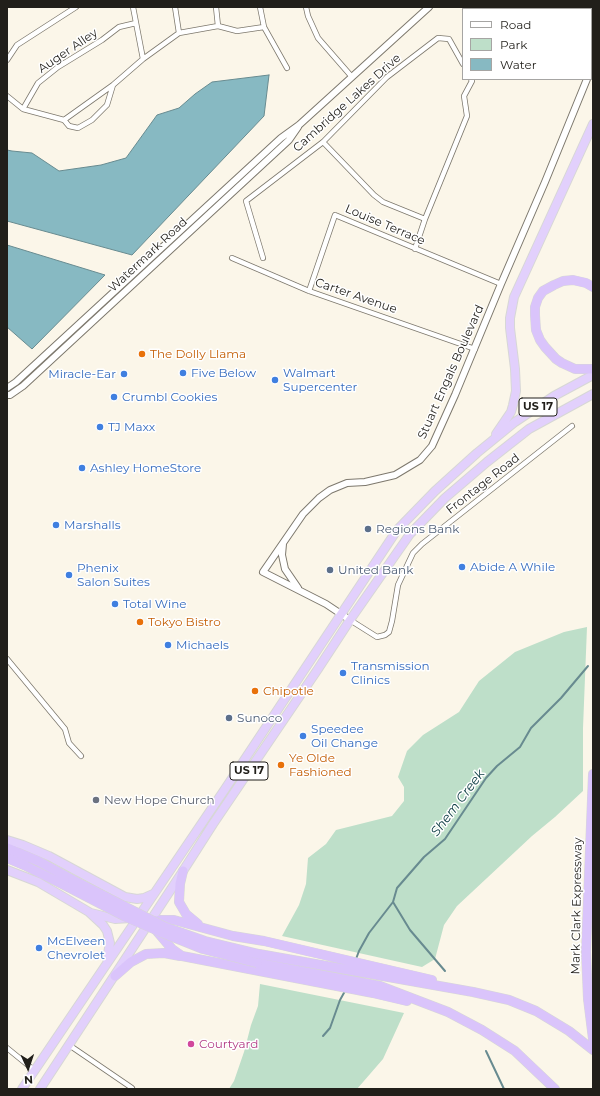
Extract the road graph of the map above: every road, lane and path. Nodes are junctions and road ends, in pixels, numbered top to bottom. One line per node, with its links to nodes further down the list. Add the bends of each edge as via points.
1 (76, 7): 15 (street, via 17,45)
2 (133, 7): 8 (street)
3 (175, 7): 11 (street)
4 (216, 7): 9 (street)
5 (260, 7): 10 (street)
6 (306, 7): 18 (street, via 318,38)
7 (429, 7): 18 (street, Watermark Road)
8 (136, 23): 14 (street); 23 (street, Auger Alley, via 119,27 58,67 38,83)
9 (218, 26): 10 (street, via 238,31); 11 (street)
10 (264, 26): 17 (street)
11 (179, 33): 14 (street)
12 (592, 44): 13 (street)
13 (592, 58)
14 (143, 59): 21 (street)
15 (7, 60)
16 (462, 62): 27 (street, Cambridge Lakes Drive, via 449,39 438,38 387,77)
17 (287, 68)
18 (352, 77): 26 (street, Watermark Road)
19 (472, 80): 28 (street, via 464,96 467,116)
20 (587, 80): 32 (street, Stuart Engals Boulevard)
21 (113, 85): 24 (street); 24 (street, via 107,105 92,120 78,128 68,126)
22 (7, 96): 23 (street)
23 (23, 109): 24 (street)
24 (64, 120)
25 (593, 124): 42 (highway, via 514,297 510,328 516,382 513,406 503,425)
26 (299, 125): 38 (street, Watermark Road, via 281,138); 40 (street, Watermark Road, via 289,140 23,386)
27 (323, 142): 28 (street, via 383,202); 31 (street, Cambridge Lakes Drive, via 246,201)
28 (425, 219): 29 (street)
29 (415, 249): 32 (street, Louise Terrace); 34 (street, Louise Terrace, via 335,215)
30 (232, 258): 34 (street, Carter Avenue)
31 (263, 258)
32 (501, 284): 35 (street, Stuart Engals Boulevard)
33 (593, 287): 36 (highway, via 573,280 554,285 538,298 535,315 540,340 556,359 575,368)
34 (309, 291): 35 (street, Carter Avenue)
35 (475, 349): 43 (street, Stuart Engals Boulevard, via 432,446 420,460 395,475 347,483 330,490 303,514)
36 (593, 368)
37 (593, 374): 42 (highway, US 17, via 515,422)
38 (7, 388)
39 (593, 394): 46 (highway, US 17, via 529,429 445,498 410,534)
40 (7, 395)
41 (572, 426): 46 (street, Frontage Road, via 413,553 398,585 389,632 377,636)
42 (487, 445): 45 (highway, US 17, via 435,491 397,530)
43 (283, 543): 44 (street, via 285,569); 44 (street, Stuart Engals Boulevard, via 263,572)
44 (300, 591): 45 (street, Stuart Engals Boulevard)
45 (341, 614): 46 (street, Stuart Engals Boulevard); 57 (highway, US 17)
46 (350, 620): 54 (highway, US 17)
47 (7, 659): 48 (street, via 65,730 69,743)
48 (81, 756)
49 (593, 774): 68 (highway, Mark Clark Expressway, via 586,952)
50 (7, 840): 56 (highway, via 49,856)
51 (7, 848): 55 (highway, via 38,861)
52 (7, 858): 55 (highway)
53 (7, 870): 58 (highway, via 38,882)
54 (183, 871): 60 (highway, US 17); 61 (highway, via 179,894 181,907 192,920)
55 (71, 884): 63 (highway, bridge, via 165,927 238,950)
56 (117, 893): 57 (highway, via 137,899); 59 (highway)
57 (153, 894): 59 (highway, US 17)
58 (89, 912): 59 (highway, via 116,919); 64 (highway, via 107,932 110,943)
59 (137, 918): 60 (highway); 64 (highway, US 17)
60 (149, 922): 61 (highway, via 168,920); 62 (highway, via 172,949); 65 (highway, US 17)
61 (203, 927): 66 (highway, via 233,936 430,979)
62 (182, 956): 65 (highway, via 146,954 131,962); 67 (highway)
63 (258, 959): 66 (highway); 67 (highway, via 380,986)
64 (106, 964): 72 (highway, US 17)
65 (115, 976): 69 (highway, US 17)
66 (477, 993): 71 (highway, via 509,1000 536,1011 569,1031)
67 (434, 1006): 76 (highway, via 499,1040 528,1062)
68 (593, 1039)
69 (69, 1045): 73 (street); 75 (highway, US 17)
70 (7, 1048): 72 (street)
71 (593, 1050)
72 (34, 1070): 74 (highway, US 17)
73 (132, 1088)
74 (22, 1089)
75 (40, 1089)
76 (555, 1089)

